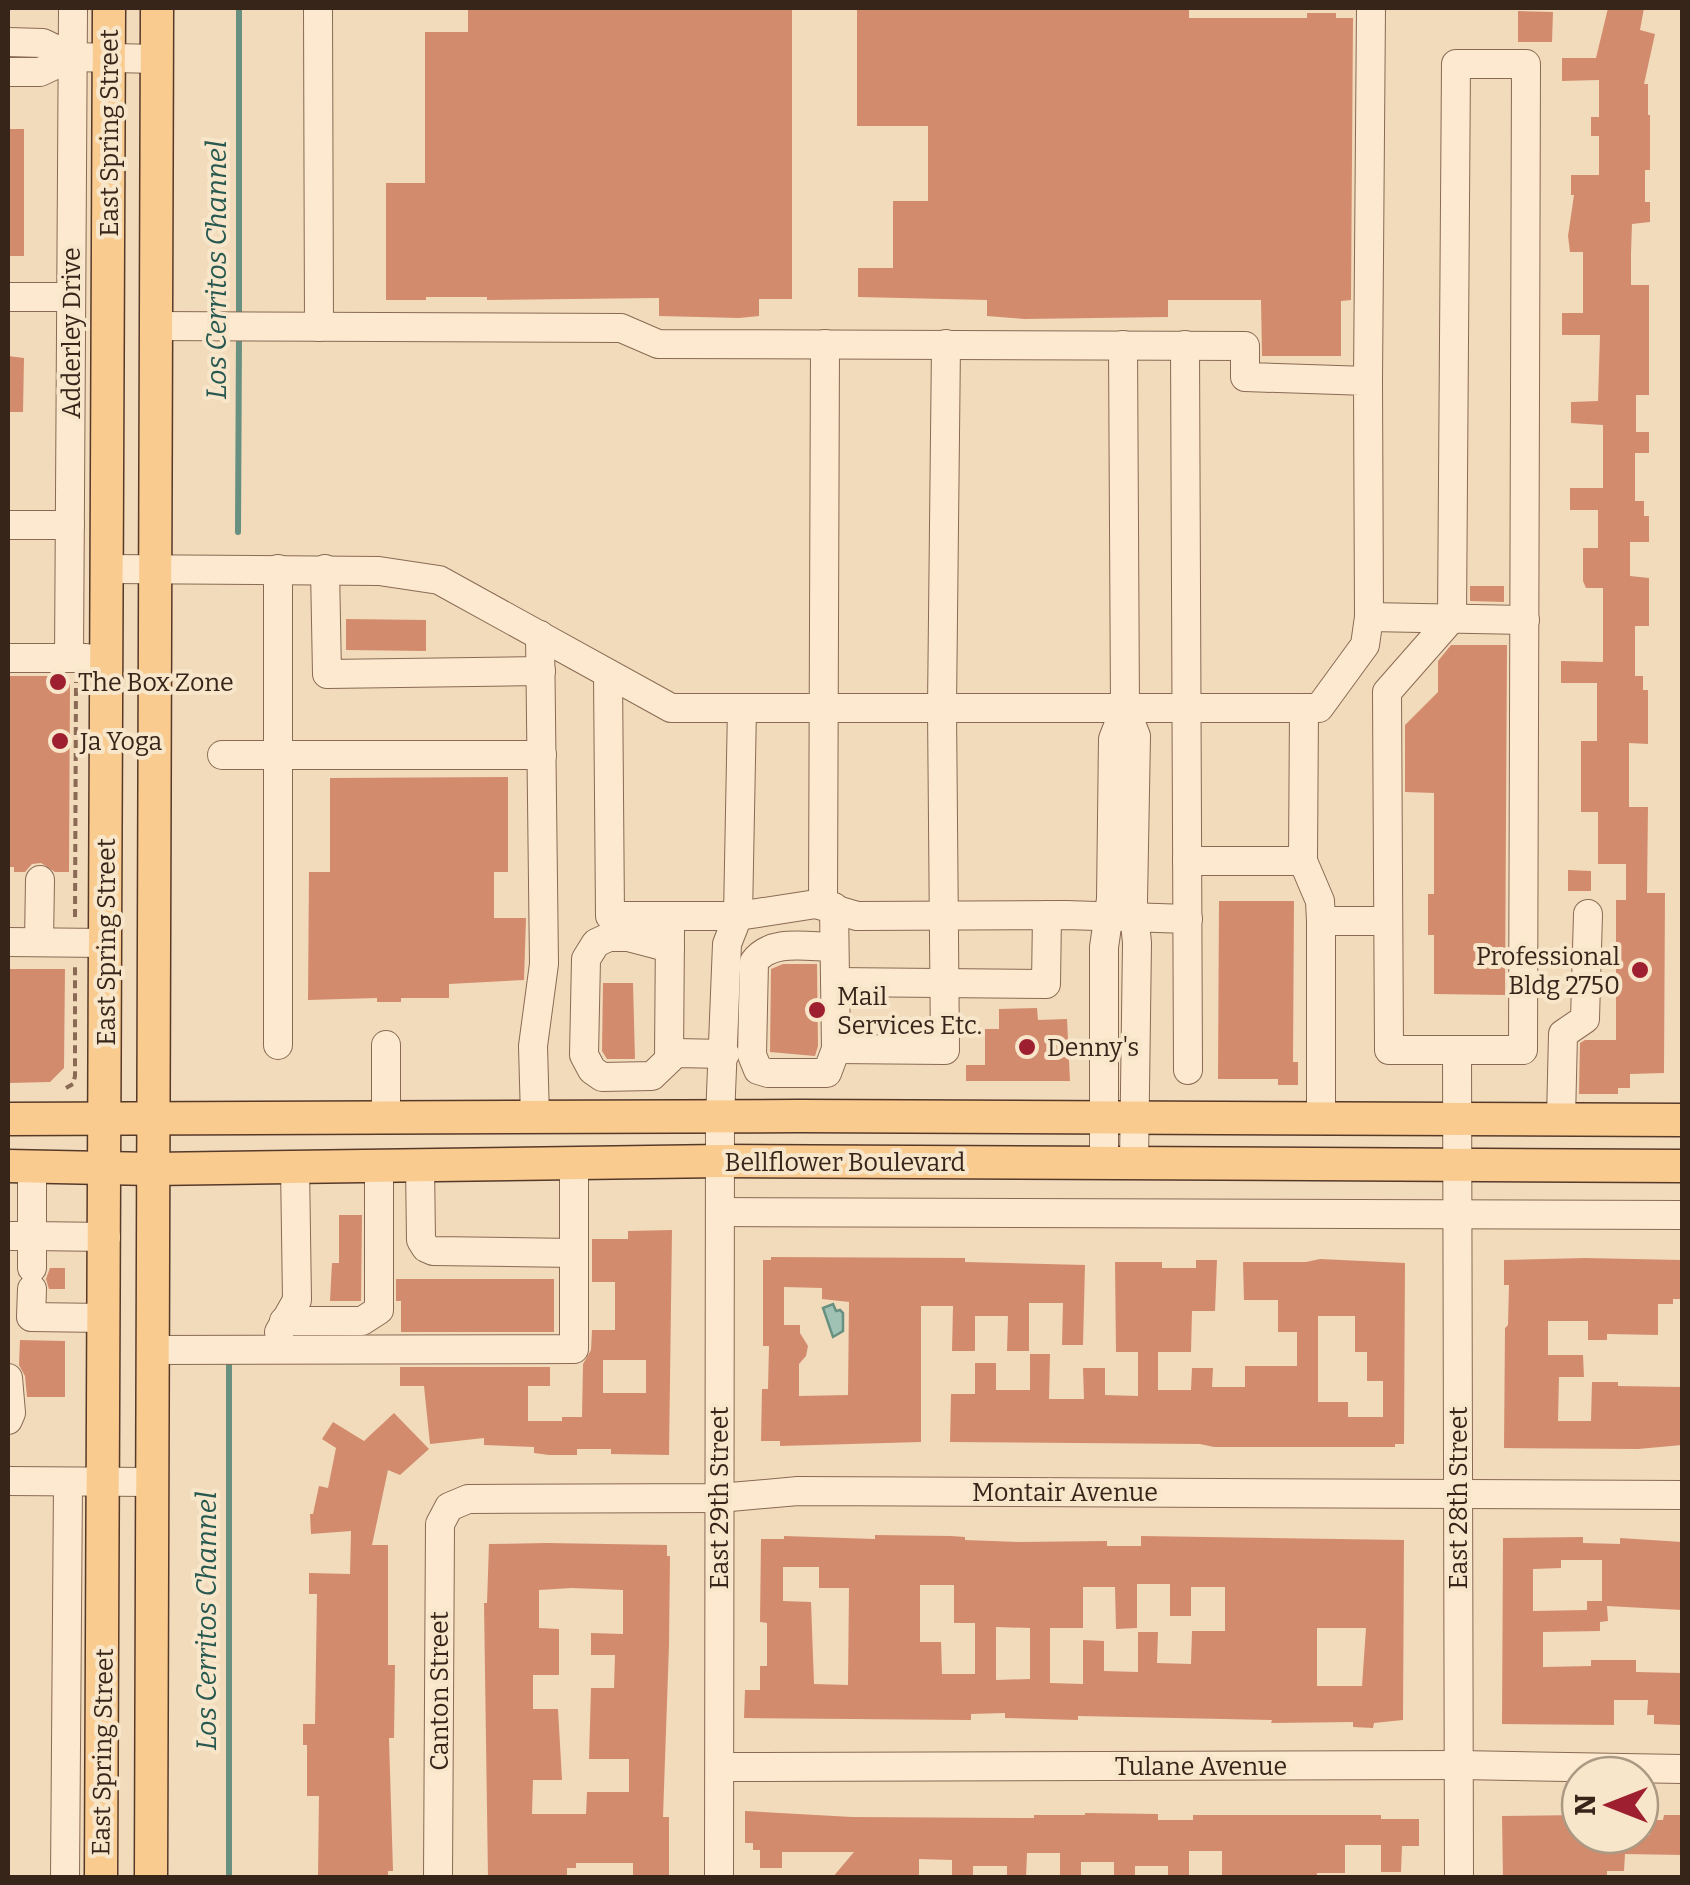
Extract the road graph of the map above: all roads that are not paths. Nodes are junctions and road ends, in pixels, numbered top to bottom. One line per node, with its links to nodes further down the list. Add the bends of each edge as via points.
1 (73, 8): 7 (street, Adderley Drive)
2 (109, 8): 9 (main road, East Spring Street)
3 (157, 8): 8 (main road, East Spring Street)
4 (318, 8): 14 (street)
5 (1372, 8): 19 (street)
6 (8, 42): 7 (street, via 43,42)
7 (72, 57): 9 (street); 10 (street, via 40,72); 11 (street, Adderley Drive)
8 (157, 59): 9 (street); 13 (main road, East Spring Street)
9 (109, 60): 23 (main road, East Spring Street)
10 (8, 72)
11 (71, 296): 12 (street); 20 (street, Adderley Drive)
12 (8, 298)
13 (155, 326): 14 (street); 22 (main road, East Spring Street)
14 (320, 326): 15 (street, via 620,328 658,344)
15 (825, 344): 16 (street); 35 (street)
16 (946, 344): 17 (street); 36 (street)
17 (1124, 345): 18 (street); 37 (street)
18 (1185, 345): 19 (street, via 1245,346 1245,377); 38 (street)
19 (1368, 381): 26 (street)
20 (70, 524): 21 (street); 31 (street, Adderley Drive)
21 (8, 525)
22 (155, 568): 23 (street); 24 (street); 73 (main road, East Spring Street)
23 (109, 569): 31 (main road, East Spring Street)
24 (278, 569): 25 (street); 40 (street)
25 (326, 569): 29 (street, via 439,580); 32 (street, via 327,674)
26 (1369, 617): 27 (street); 39 (street, via 1365,646 1319,708)
27 (1452, 618): 28 (street); 28 (street, via 1456,64 1526,64); 54 (street, via 1387,692)
28 (1525, 620): 66 (street, via 1523,1050)
29 (540, 635): 32 (street); 33 (street)
30 (8, 658): 31 (street)
31 (84, 658): 58 (main road, East Spring Street)
32 (541, 671): 42 (street)
33 (608, 674): 34 (street, via 671,708); 49 (street, via 610,916)
34 (742, 708): 35 (street); 50 (street, East 29th Street)
35 (824, 708): 36 (street); 46 (street)
36 (942, 708): 37 (street); 51 (street)
37 (1125, 708): 38 (street); 52 (street, via 1113,739)
38 (1187, 708): 39 (street); 43 (street)
39 (1304, 708): 44 (street)
40 (278, 754): 41 (street); 42 (street); 63 (street)
41 (222, 755)
42 (542, 755): 70 (street, via 544,964)
43 (1187, 861): 44 (street); 53 (street)
44 (1303, 861): 55 (street)
45 (40, 880): 57 (street)
46 (828, 906): 50 (street); 51 (street, via 857,916); 59 (street)
47 (1588, 914): 78 (street, via 1585,1019 1563,1034)
48 (1047, 915): 51 (street); 52 (street); 62 (street, via 1046,984)
49 (670, 916): 50 (street); 60 (street)
50 (738, 916): 67 (street, East 29th Street, via 727,944)
51 (944, 916): 62 (street)
52 (1122, 917): 53 (street); 76 (street, via 1138,943)
53 (1188, 919): 69 (street)
54 (1388, 921): 55 (street); 66 (street, via 1389,1050)
55 (1321, 922): 77 (street)
56 (8, 942): 57 (street)
57 (39, 942): 58 (street)
58 (90, 942): 72 (main road, East Spring Street)
59 (834, 946): 61 (street); 65 (street, via 762,950 754,962 752,1055 758,1070 768,1073 827,1073)
60 (670, 948): 68 (street); 68 (street, via 628,937 596,944 586,959 584,1055 602,1076 652,1076)
61 (834, 982): 62 (street); 65 (street)
62 (944, 983): 65 (street, via 944,1050)
63 (278, 1045)
64 (386, 1046): 74 (street)
65 (836, 1049)
66 (1457, 1050): 79 (street, East 28th Street)
67 (725, 1054): 68 (street); 75 (street, East 29th Street)
68 (669, 1059)
69 (1188, 1070)
70 (534, 1117): 74 (main road, Bellflower Boulevard); 75 (main road, Bellflower Boulevard)
71 (8, 1118): 72 (main road, Bellflower Boulevard)
72 (106, 1118): 73 (main road, Bellflower Boulevard); 90 (main road, East Spring Street)
73 (153, 1118): 74 (main road, Bellflower Boulevard); 91 (main road, East Spring Street)
74 (386, 1118)
75 (720, 1118): 76 (main road, Bellflower Boulevard); 81 (street, East 29th Street)
76 (1120, 1118): 77 (main road, Bellflower Boulevard); 83 (street)
77 (1321, 1118): 79 (main road, Bellflower Boulevard)
78 (1561, 1118): 79 (main road, Bellflower Boulevard); 80 (main road, Bellflower Boulevard)
79 (1458, 1119): 84 (street, East 28th Street)
80 (1682, 1120)
81 (721, 1161): 82 (main road, Bellflower Boulevard); 83 (main road, Bellflower Boulevard); 92 (street, East 29th Street)
82 (574, 1164): 85 (main road, Bellflower Boulevard); 97 (street)
83 (1119, 1164): 84 (main road, Bellflower Boulevard)
84 (1458, 1164): 88 (main road, Bellflower Boulevard); 93 (street, East 28th Street)
85 (420, 1165): 87 (main road, Bellflower Boulevard); 97 (street, via 426,1248)
86 (294, 1166): 87 (main road, Bellflower Boulevard); 91 (main road, Bellflower Boulevard); 99 (street, via 296,1300)
87 (379, 1166): 99 (street, via 379,1310 362,1322)
88 (1682, 1166)
89 (20, 1167): 90 (main road, Bellflower Boulevard); 95 (street)
90 (106, 1168): 91 (main road, Bellflower Boulevard); 96 (main road, East Spring Street)
91 (152, 1169): 100 (main road, East Spring Street)
92 (720, 1212): 93 (street, Bellflower Boulevard); 110 (street, East 29th Street)
93 (1457, 1214): 94 (street, Bellflower Boulevard); 108 (street, East 28th Street)
94 (1682, 1215)
95 (20, 1236): 96 (street); 98 (street, via 32,1278 31,1317)
96 (106, 1237): 98 (main road, East Spring Street)
97 (574, 1252): 101 (street, via 574,1349)
98 (106, 1318): 106 (main road, East Spring Street)
99 (283, 1323): 101 (street, via 277,1337)
100 (152, 1350): 101 (street); 107 (main road, East Spring Street)
101 (246, 1350)
102 (8, 1378): 103 (street)
103 (8, 1420)
104 (8, 1481): 105 (street)
105 (68, 1482): 106 (street); 115 (street, East Spring Street)
106 (104, 1482): 107 (street); 116 (main road, East Spring Street)
107 (151, 1482): 117 (main road, East Spring Street)
108 (1457, 1494): 109 (street, Montair Avenue); 110 (street, Montair Avenue, via 798,1491); 112 (street, East 28th Street)
109 (1682, 1495)
110 (719, 1498): 111 (street, Montair Avenue, via 468,1499); 113 (street, East 29th Street)
111 (449, 1508): 118 (street, Canton Street, via 440,1524)
112 (1460, 1765): 113 (street, Tulane Avenue); 114 (street, Tulane Avenue); 120 (street, East 28th Street)
113 (720, 1767): 119 (street, East 29th Street)
114 (1682, 1769)
115 (65, 1878)
116 (101, 1878)
117 (151, 1878)
118 (438, 1878)
119 (719, 1878)
120 (1459, 1878)

